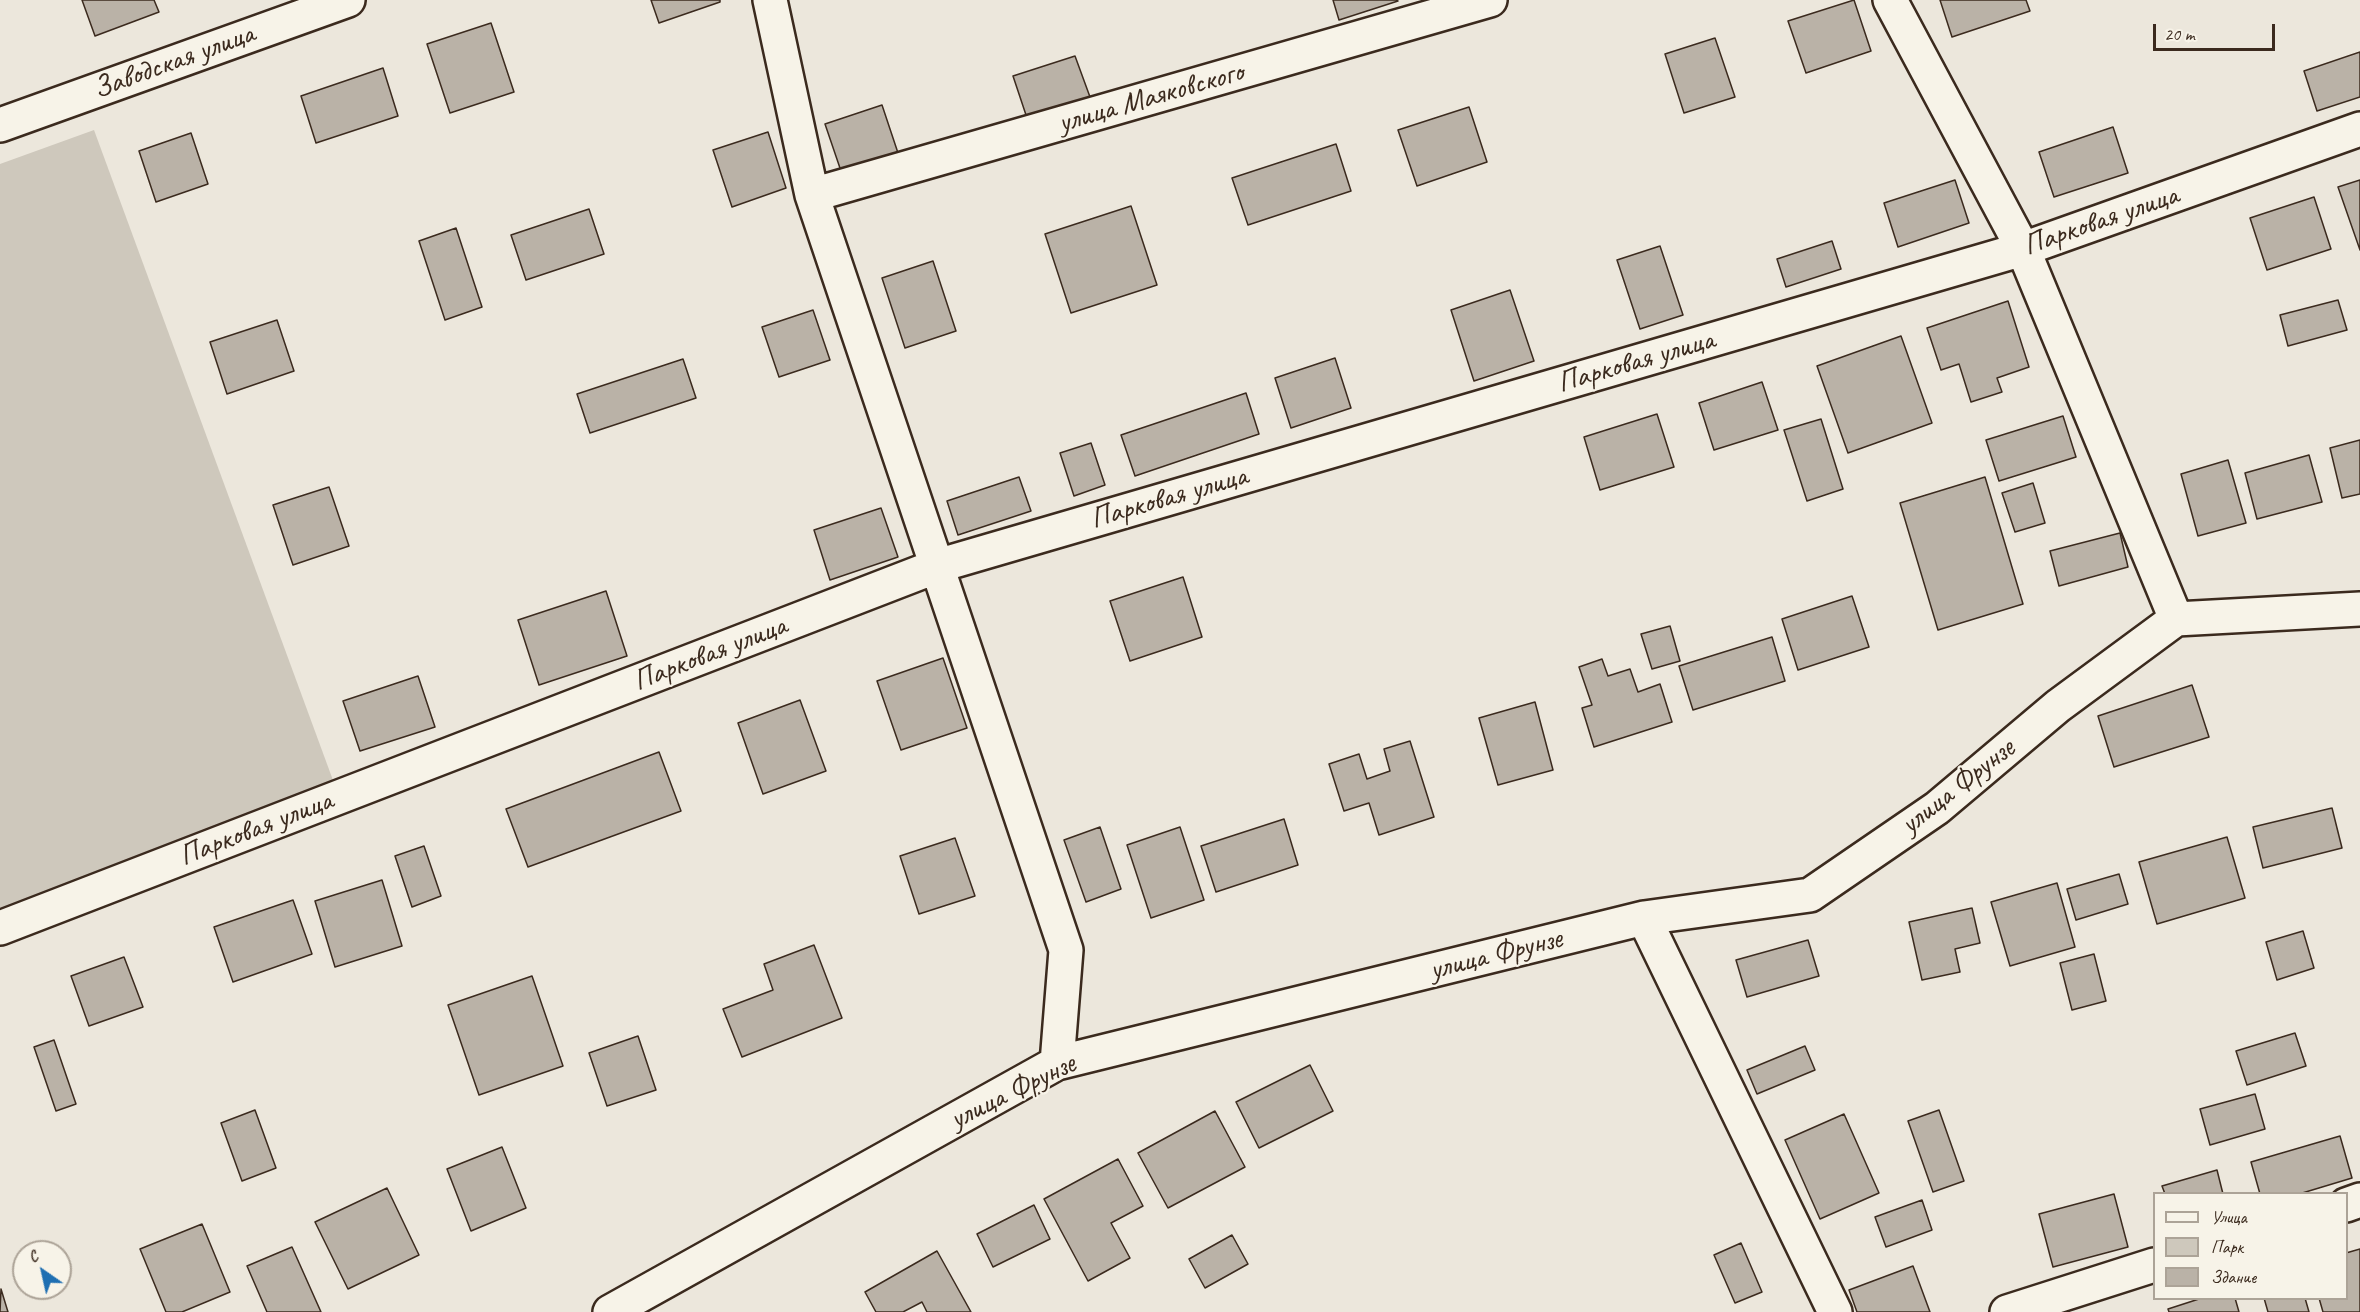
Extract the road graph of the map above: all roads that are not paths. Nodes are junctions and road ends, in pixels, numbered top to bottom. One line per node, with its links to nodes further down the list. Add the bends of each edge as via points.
1 (348, 0): 5 (street, Заводская улица)
2 (770, 0): 7 (street)
3 (1490, 0): 7 (street, улица Маяковского)
4 (1890, 0): 8 (street)
5 (0, 124)
6 (2360, 129): 8 (street, Парковая улица)
7 (812, 195): 9 (street)
8 (2023, 249): 9 (street, Парковая улица); 11 (street)
9 (937, 566): 13 (street, Парковая улица); 14 (street, via 1066,950)
10 (2360, 609): 11 (street)
11 (2176, 619): 12 (street, улица Фрунзе, via 2058,706 1937,808 1810,895)
12 (1644, 918): 14 (street, улица Фрунзе); 17 (street)
13 (0, 928)
14 (1057, 1063): 16 (street, улица Фрунзе)
15 (2153, 1265): 18 (street)
16 (610, 1312)
17 (1835, 1312)
18 (2007, 1312)

